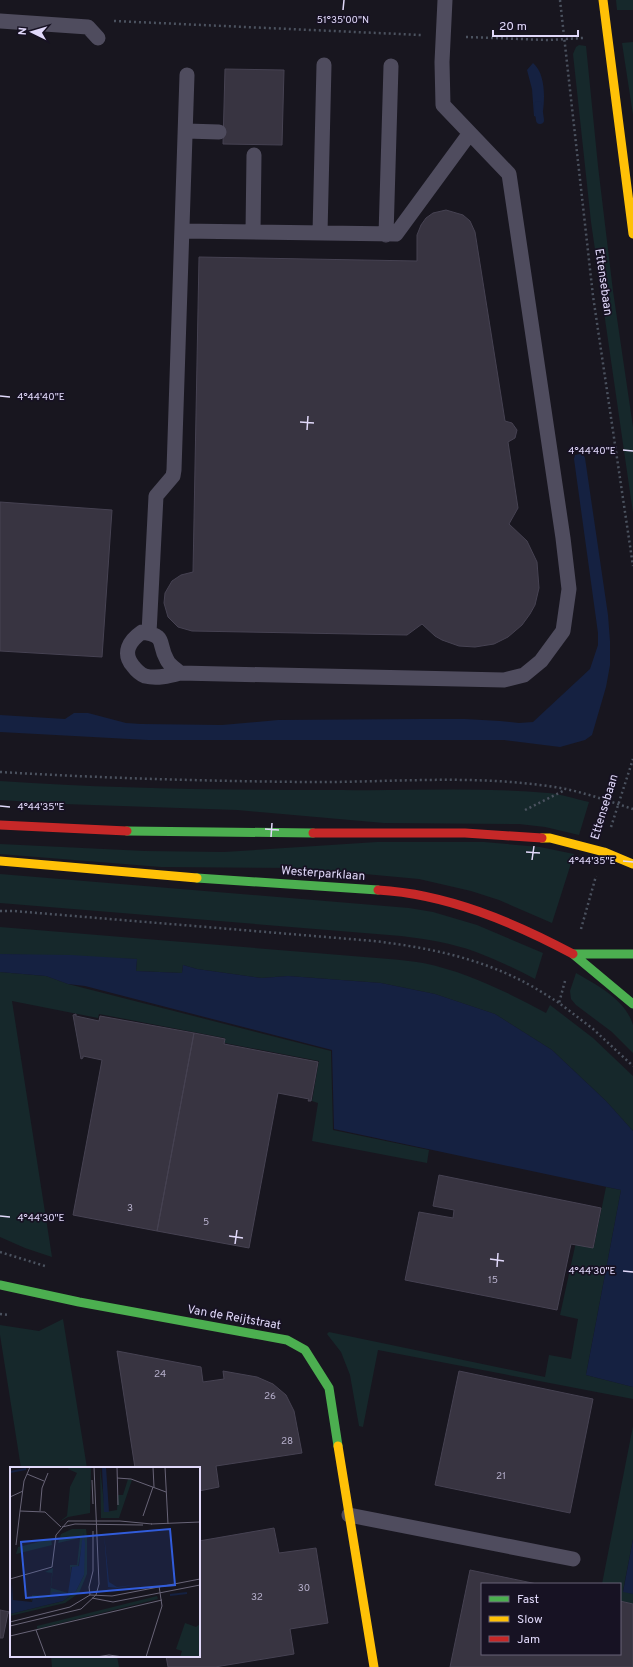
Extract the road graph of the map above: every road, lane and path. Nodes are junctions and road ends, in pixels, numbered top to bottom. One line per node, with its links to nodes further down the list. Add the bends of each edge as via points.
1 (445, 0): 6 (lane)
2 (560, 0): 7 (path, Ettensebaan)
3 (604, 0): 19 (main road)
4 (0, 21): 5 (lane, via 32,29)
5 (93, 32): 6 (path, via 114,21)
6 (443, 36): 7 (path); 13 (lane, via 443,105)
7 (564, 39): 20 (path, Ettensebaan, via 592,296)
8 (324, 65): 17 (lane)
9 (391, 66): 18 (lane)
10 (187, 75): 11 (lane)
11 (186, 131): 12 (lane); 15 (lane)
12 (220, 132)
13 (470, 133): 18 (lane, via 396,234); 22 (lane, via 509,174 563,538 569,589 563,631 541,661 524,675 504,680)
14 (254, 155): 16 (lane)
15 (182, 231): 16 (lane); 21 (lane, via 174,470 173,476 156,496)
16 (253, 232): 17 (lane)
17 (320, 234): 18 (lane)
18 (386, 234)
19 (633, 234)
20 (633, 566)
21 (149, 633): 22 (lane, via 162,642 167,660); 22 (lane, via 142,632 132,639 127,656 131,664 144,675 156,677)
22 (180, 674)
23 (633, 759): 25 (path, Ettensebaan)
24 (0, 772): 25 (path, via 113,779 305,782 471,780 566,789)
25 (618, 804): 26 (path); 28 (path, Ettensebaan)
26 (633, 809)
27 (0, 826): 28 (main road, via 151,832 465,832 550,838)
28 (604, 852): 30 (main road); 34 (path, Ettensebaan)
29 (633, 856): 30 (main road)
30 (620, 858): 32 (main road)
31 (0, 860): 34 (main road, Westerparklaan, via 195,878 395,891 457,904 534,933)
32 (633, 864)
33 (0, 911): 36 (path, via 366,940 413,946 459,956 491,967)
34 (573, 954): 35 (main road, Westerparklaan); 36 (path, Ettensebaan); 37 (main road)
35 (633, 954)
36 (559, 1003): 38 (path, via 592,1028)
37 (633, 1004)
38 (633, 1066)
39 (0, 1285): 40 (main road, Van de Reijtstraat, via 86,1304 287,1340 305,1350 329,1388)
40 (349, 1515): 41 (lane); 42 (main road, Van de Reijtstraat)
41 (573, 1560)
42 (374, 1667)

